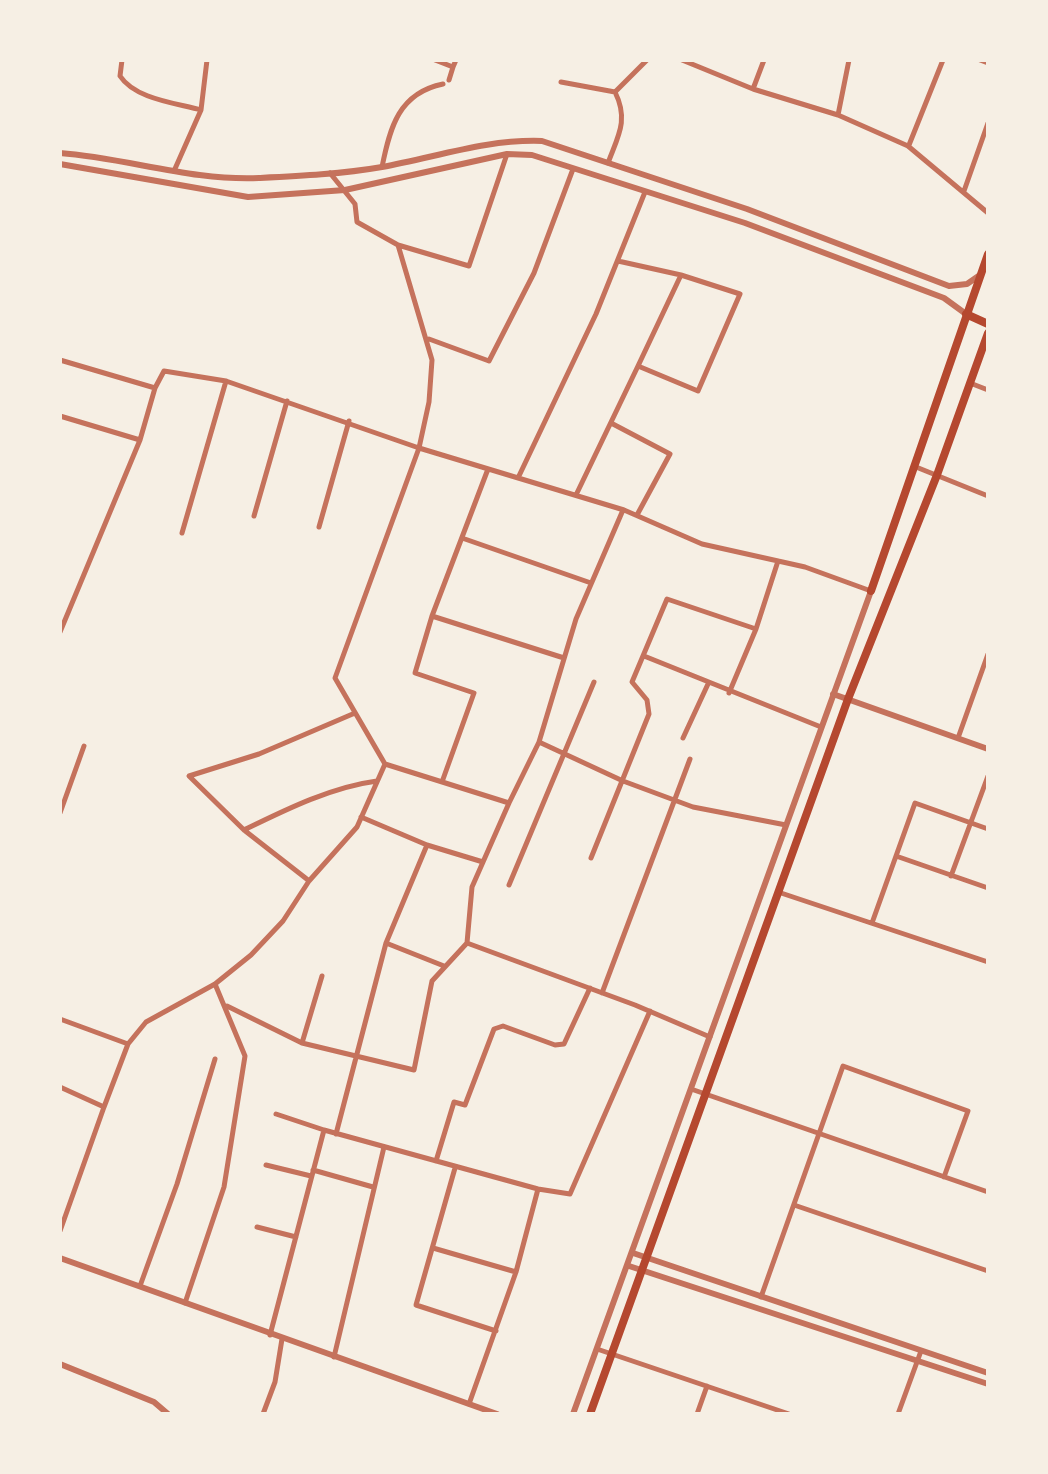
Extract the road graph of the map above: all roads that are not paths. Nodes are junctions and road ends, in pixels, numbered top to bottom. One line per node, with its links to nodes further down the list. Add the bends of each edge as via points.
1 (122, 60): 15 (street, via 126,85)
2 (207, 60): 15 (street)
3 (435, 60): 10 (street)
4 (647, 60): 14 (street)
5 (682, 60): 13 (street)
6 (764, 60): 13 (street)
7 (849, 60): 16 (street)
8 (944, 60): 18 (street)
9 (980, 60): 11 (street)
10 (455, 63): 24 (street, via 446,82 421,88 409,100 387,141)
11 (988, 63)
12 (561, 82): 14 (street)
13 (753, 88): 16 (street)
14 (615, 92): 21 (street, via 624,109)
15 (201, 110): 25 (street)
16 (838, 114): 18 (street)
17 (988, 124): 29 (street)
18 (908, 146): 29 (street)
19 (60, 153): 25 (street)
20 (507, 154): 23 (street); 27 (street); 31 (street, via 469,266)
21 (608, 163): 24 (street, via 542,141 510,140); 34 (street, via 949,286)
22 (60, 164): 27 (street, via 248,197)
23 (574, 166): 28 (street); 39 (street, via 534,273 489,361)
24 (382, 167): 26 (street)
25 (173, 172): 26 (street, via 253,178)
26 (330, 173): 27 (street)
27 (345, 190): 31 (street, via 357,222)
28 (646, 190): 33 (street); 36 (street, via 944,298)
29 (964, 191): 30 (street)
30 (988, 213)
31 (398, 245): 39 (street)
32 (988, 254): 34 (main road)
33 (618, 261): 35 (street); 55 (street)
34 (980, 274): 36 (main road)
35 (681, 275): 41 (street); 41 (street, via 740,294 698,391)
36 (966, 314): 37 (main road); 52 (main road)
37 (988, 324)
38 (988, 333): 43 (main road)
39 (428, 339): 51 (street, via 429,402)
40 (60, 360): 44 (street)
41 (638, 366): 49 (street)
42 (226, 380): 44 (street, via 164,371); 46 (street); 62 (street)
43 (970, 384): 45 (street); 54 (main road)
44 (155, 388): 50 (street)
45 (988, 390)
46 (287, 401): 48 (street); 59 (street)
47 (60, 416): 50 (street)
48 (349, 422): 51 (street); 61 (street)
49 (611, 424): 56 (street); 60 (street, via 670,454)
50 (140, 440): 69 (street)
51 (419, 448): 53 (street); 78 (street, via 335,678)
52 (916, 467): 54 (street); 66 (main road)
53 (488, 469): 55 (street); 63 (street)
54 (937, 475): 57 (street); 77 (main road)
55 (518, 478): 56 (street)
56 (576, 495): 58 (street)
57 (988, 496)
58 (624, 510): 60 (street); 65 (street)
59 (254, 516)
60 (637, 516): 64 (street, via 702,544)
61 (319, 526)
62 (182, 533)
63 (462, 538): 65 (street); 67 (street)
64 (778, 561): 66 (street); 68 (street)
65 (592, 584): 72 (street)
66 (870, 591): 76 (street)
67 (432, 616): 72 (street); 91 (street, via 415,673 474,694)
68 (756, 629): 71 (street, via 667,599); 75 (street)
69 (60, 632)
70 (988, 654): 81 (street)
71 (644, 656): 74 (street); 90 (street, via 632,682 649,714)
72 (564, 658): 82 (street)
73 (594, 682): 85 (street)
74 (708, 684): 75 (street); 80 (street)
75 (729, 693): 79 (street)
76 (832, 694): 77 (street); 79 (street)
77 (848, 698): 81 (street); 108 (main road)
78 (355, 713): 87 (street); 99 (street, via 188,776)
79 (820, 727): 97 (street)
80 (683, 738)
81 (958, 738): 84 (street)
82 (539, 742): 85 (street); 93 (street)
83 (84, 746): 94 (street)
84 (988, 749)
85 (564, 755): 90 (street); 106 (street)
86 (690, 759): 92 (street)
87 (385, 764): 89 (street); 91 (street)
88 (988, 776): 96 (street)
89 (377, 781): 95 (street); 99 (street)
90 (623, 781): 92 (street); 102 (street)
91 (442, 782): 93 (street)
92 (674, 800): 97 (street); 117 (street)
93 (509, 803): 103 (street)
94 (60, 813)
95 (362, 817): 100 (street); 105 (street)
96 (972, 823): 98 (street); 101 (street, via 915,803); 104 (street)
97 (786, 825): 121 (street)
98 (988, 828)
99 (244, 830): 105 (street)
100 (427, 845): 103 (street); 110 (street)
101 (896, 856): 104 (street); 109 (street)
102 (591, 858)
103 (483, 862): 111 (street, via 472,887)
104 (951, 876): 107 (street)
105 (309, 881): 115 (street, via 283,921)
106 (509, 885)
107 (988, 888)
108 (778, 892): 109 (street); 128 (main road)
109 (872, 923): 112 (street)
110 (386, 942): 113 (street); 124 (street)
111 (467, 943): 113 (street); 116 (street)
112 (988, 962)
113 (446, 966): 124 (street, via 432,980 414,1070)
114 (322, 976): 122 (street)
115 (215, 984): 118 (street); 123 (street, via 146,1022)
116 (590, 988): 117 (street); 135 (street, via 564,1044 504,1026 494,1029 465,1105 454,1102)
117 (602, 993): 119 (street)
118 (226, 1006): 122 (street); 157 (street, via 246,1056 224,1187)
119 (650, 1012): 121 (street); 141 (street, via 570,1194)
120 (60, 1019): 123 (street)
121 (710, 1037): 127 (street)
122 (302, 1043): 124 (street)
123 (128, 1044): 129 (street)
124 (359, 1056): 132 (street)
125 (215, 1059): 155 (street)
126 (60, 1087): 129 (street)
127 (692, 1090): 128 (street); 148 (street)
128 (705, 1095): 133 (street); 150 (main road)
129 (104, 1107): 145 (street)
130 (276, 1114): 131 (street)
131 (324, 1130): 132 (street); 138 (street)
132 (336, 1134): 134 (street)
133 (820, 1134): 139 (street); 139 (street, via 843,1066 968,1111); 143 (street)
134 (384, 1147): 135 (street); 140 (street)
135 (436, 1161): 137 (street)
136 (266, 1165): 138 (street)
137 (455, 1166): 141 (street); 147 (street)
138 (312, 1173): 140 (street); 146 (street)
139 (944, 1177): 142 (street)
140 (373, 1187): 164 (street)
141 (538, 1189): 154 (street)
142 (988, 1192)
143 (794, 1206): 153 (street); 156 (street)
144 (257, 1227): 146 (street)
145 (60, 1231)
146 (296, 1237): 159 (street)
147 (431, 1248): 154 (street); 158 (street, via 416,1305)
148 (633, 1253): 150 (street); 151 (street)
149 (60, 1258): 155 (street)
150 (646, 1258): 152 (main road); 156 (street)
151 (628, 1266): 152 (street); 161 (street)
152 (642, 1270): 163 (main road); 165 (street)
153 (988, 1271)
154 (516, 1272): 158 (street)
155 (140, 1286): 157 (street)
156 (761, 1297): 162 (street)
157 (185, 1303): 159 (street)
158 (496, 1331): 170 (street)
159 (270, 1334): 160 (street)
160 (282, 1338): 164 (street); 172 (street)
161 (598, 1349): 163 (street); 174 (street)
162 (921, 1350): 165 (street); 167 (street)
163 (612, 1354): 169 (street); 175 (main road)
164 (334, 1357): 170 (street)
165 (918, 1360): 168 (street); 178 (street)
166 (60, 1364): 171 (street, via 154,1402)
167 (988, 1373)
168 (988, 1384)
169 (707, 1386): 176 (street); 177 (street)
170 (469, 1404): 173 (street)
171 (168, 1414)
172 (263, 1414)
173 (497, 1414)
174 (573, 1414)
175 (590, 1414)
176 (697, 1414)
177 (789, 1414)
178 (898, 1414)

